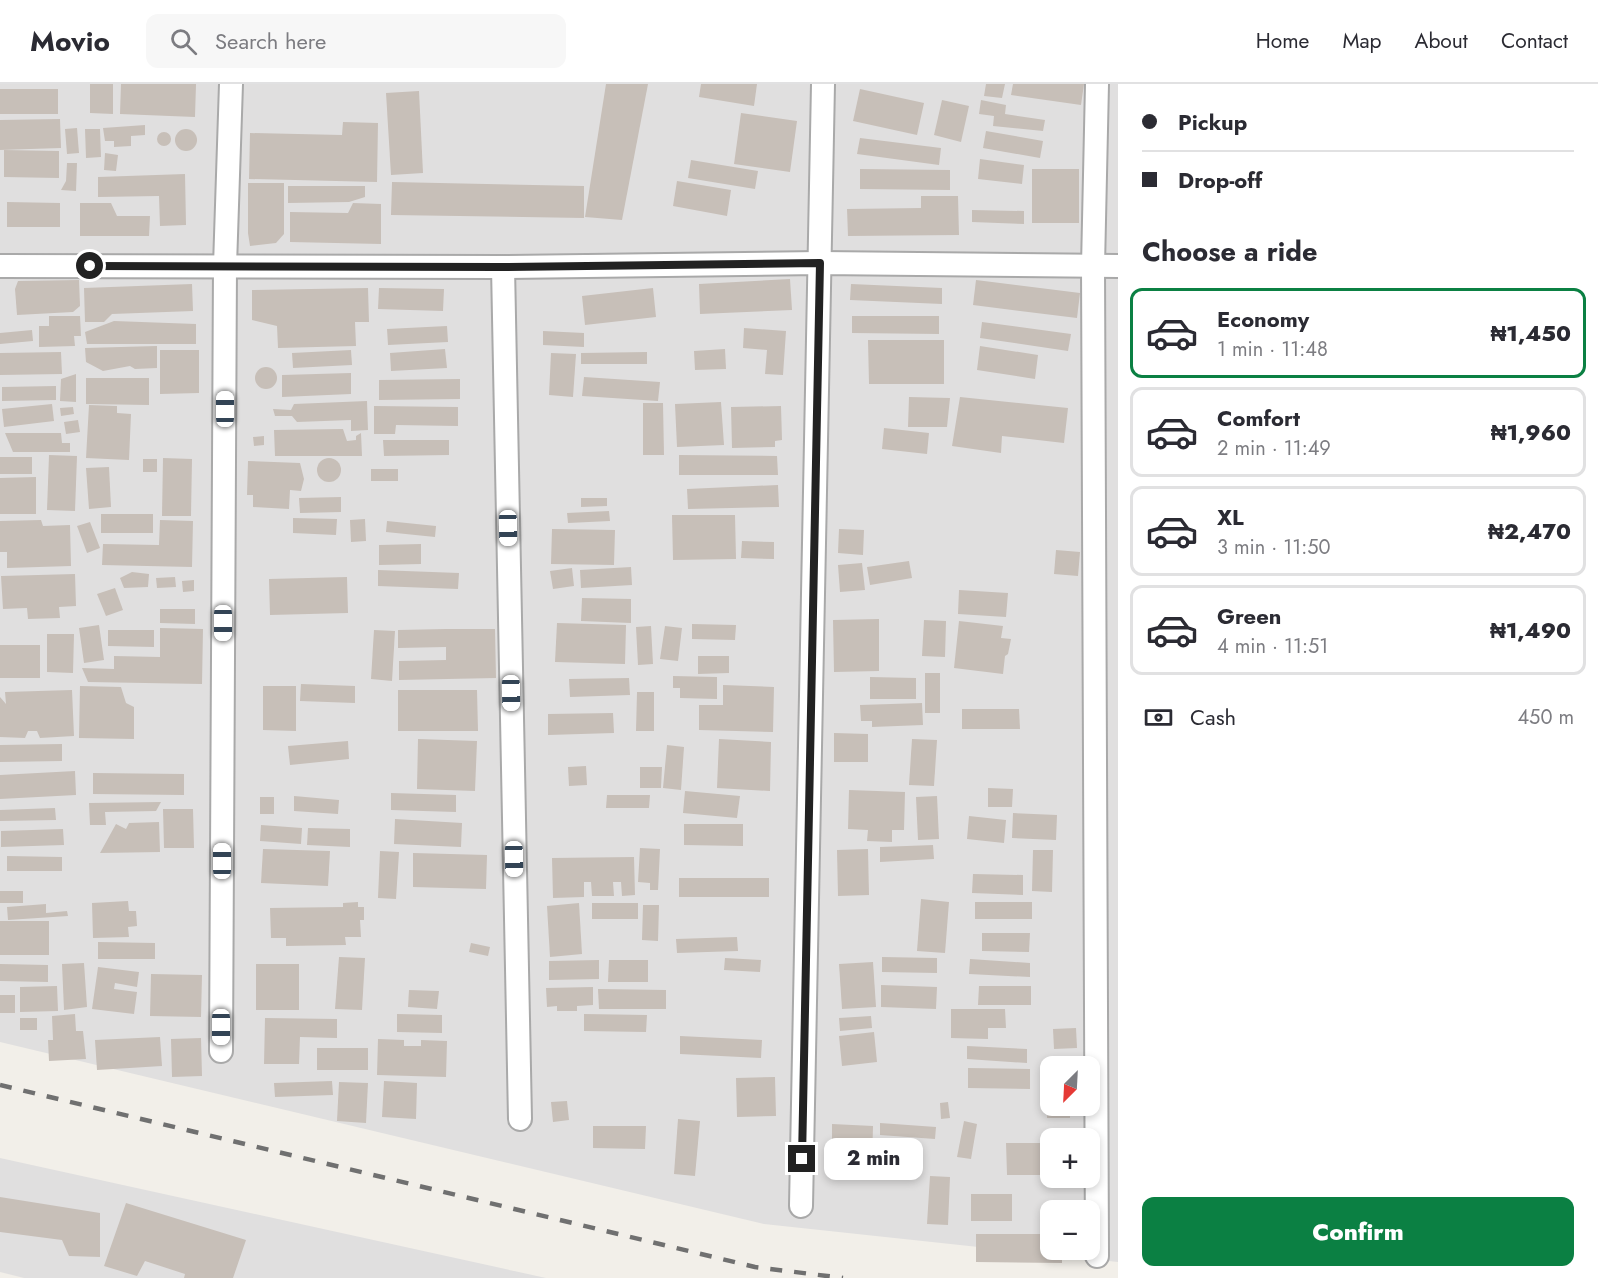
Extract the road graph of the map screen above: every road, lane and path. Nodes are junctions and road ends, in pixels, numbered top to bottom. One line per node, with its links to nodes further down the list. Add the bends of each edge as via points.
1 (231, 84): 6 (street)
2 (823, 84): 4 (street)
3 (1097, 84): 7 (street)
4 (820, 263): 7 (street); 9 (street); 13 (street)
5 (0, 266): 6 (street)
6 (225, 266): 9 (street); 10 (street)
7 (1093, 266): 8 (street); 12 (street)
8 (1118, 266)
9 (503, 267): 11 (street)
10 (221, 1051)
11 (520, 1119)
12 (1097, 1200)
13 (801, 1206)

